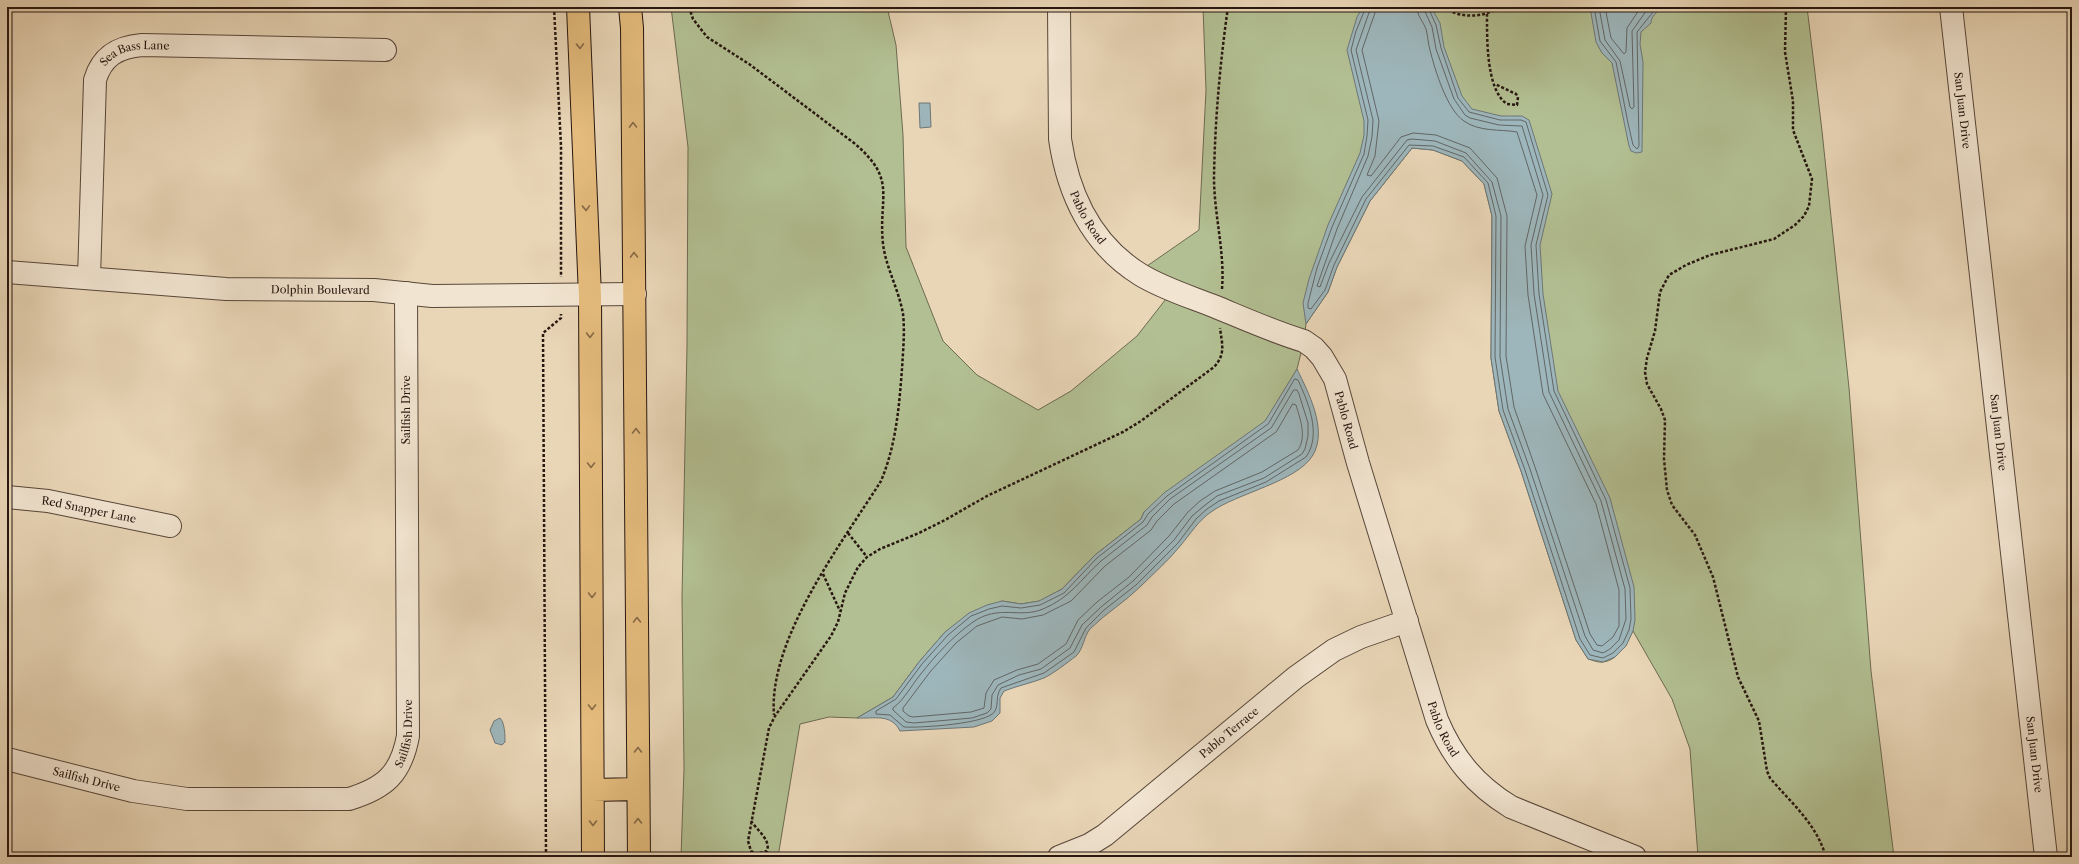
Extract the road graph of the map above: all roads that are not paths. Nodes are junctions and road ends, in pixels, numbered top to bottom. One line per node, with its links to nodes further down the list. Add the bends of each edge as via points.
1 (578, 7): 10 (main road, one-way to 10)
2 (630, 7): 9 (main road, one-way to 2)
3 (1059, 7): 13 (street, Pablo Road, via 1060,139 1063,160 1076,202 1104,245 1142,276 1304,342 1322,356 1335,379 1358,464)
4 (1951, 7): 21 (street, San Juan Drive)
5 (385, 50): 7 (street, Sea Bass Lane, via 142,45 116,51 105,58 95,80)
6 (7, 272): 7 (street, Dolphin Boulevard)
7 (89, 278): 8 (street, Dolphin Boulevard, via 226,289 374,290)
8 (406, 293): 10 (street, Dolphin Boulevard, via 432,296); 14 (street, Sailfish Drive, via 408,736 398,768 368,793 349,800 210,800 133,791)
9 (634, 294): 10 (street, Dolphin Boulevard); 15 (main road, one-way to 9)
10 (590, 296): 16 (main road, one-way to 16)
11 (7, 497): 12 (street, Red Snapper Lane, via 48,501)
12 (170, 526)
13 (1407, 621): 19 (street, Pablo Terrace, via 1361,637 1334,650 1296,678 1105,835); 20 (street, Pablo Road, via 1436,720 1458,761 1475,781 1492,796 1511,807)
14 (7, 759)
15 (638, 789): 16 (main road); 18 (main road, one-way to 15)
16 (593, 790): 17 (main road, one-way to 17)
17 (593, 857)
18 (639, 857)
19 (1060, 857)
20 (1635, 857)
21 (2046, 857)

